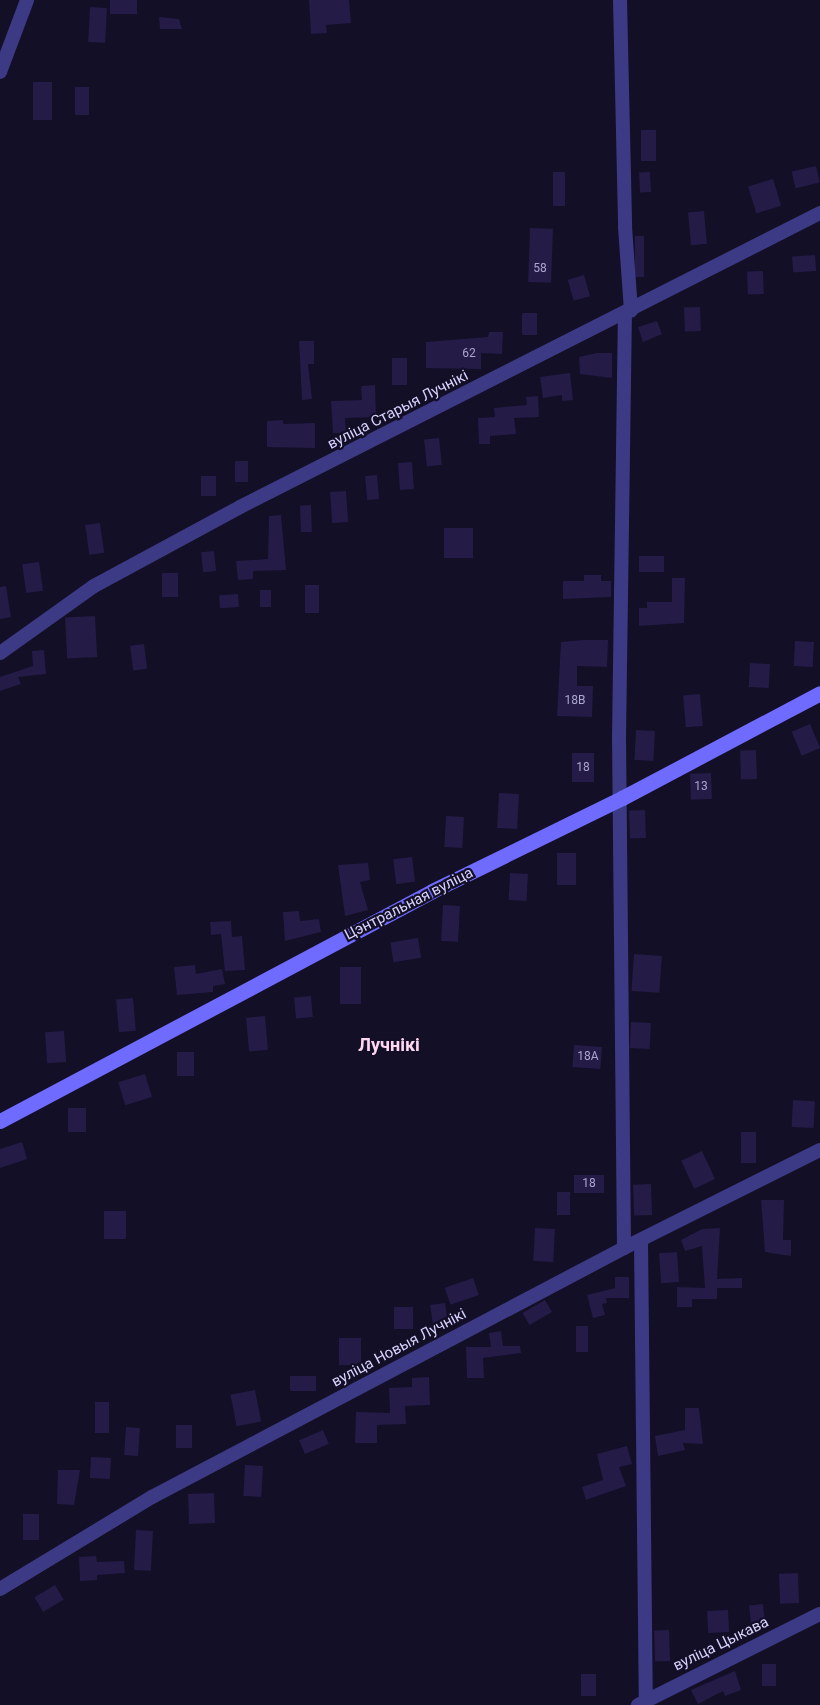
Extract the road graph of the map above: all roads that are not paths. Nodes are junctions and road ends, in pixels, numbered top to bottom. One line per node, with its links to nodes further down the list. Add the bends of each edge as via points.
1 (27, 0): 3 (street)
2 (620, 0): 5 (street)
3 (0, 72)
4 (820, 213): 5 (street, вуліца Старыя Лучнікі)
5 (628, 313): 6 (street, вуліца Старыя Лучнікі, via 240,507 105,581); 8 (street, via 619,738)
6 (0, 653)
7 (820, 693): 8 (main road, Цэнтральная вуліца)
8 (622, 798): 9 (main road, Цэнтральная вуліца, via 432,891); 12 (street, via 620,1122)
9 (0, 1121)
10 (820, 1150): 11 (street, вуліца Новыя Лучнікі)
11 (641, 1241): 12 (street, вуліца Новыя Лучнікі); 15 (street)
12 (624, 1248): 13 (street, вуліца Новыя Лучнікі, via 152,1497)
13 (0, 1589)
14 (820, 1614): 15 (street, вуліца Цыкава)
15 (642, 1702)

